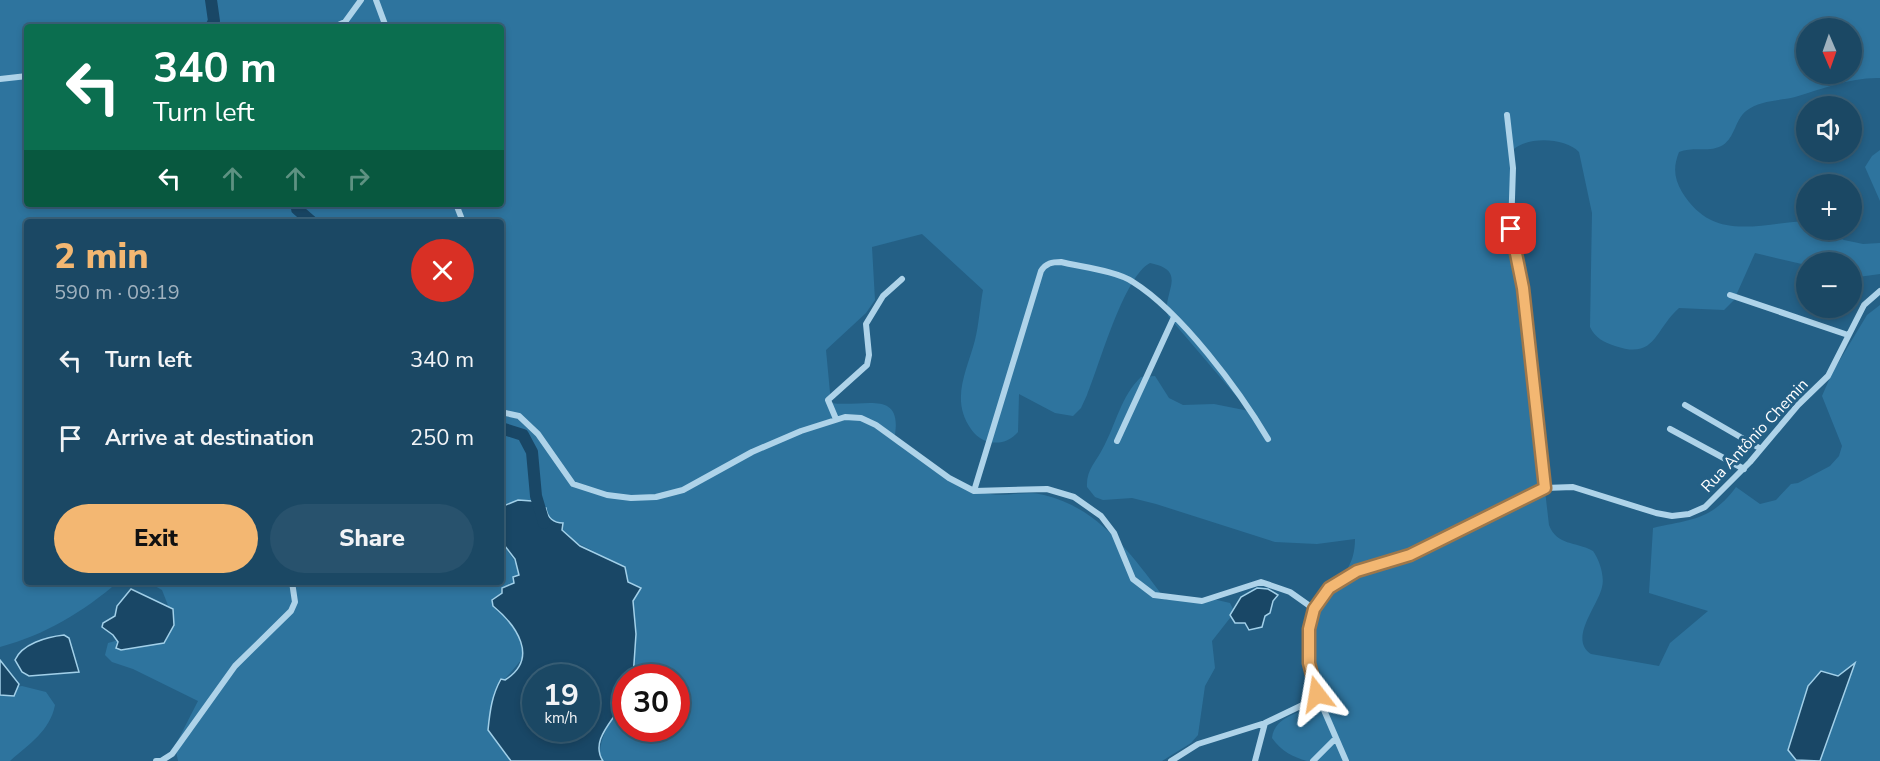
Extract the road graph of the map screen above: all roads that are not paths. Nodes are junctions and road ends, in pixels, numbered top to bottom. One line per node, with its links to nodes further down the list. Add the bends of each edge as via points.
1 (361, 0): 3 (street)
2 (376, 0): 4 (street)
3 (341, 24)
4 (385, 24)
5 (24, 76): 6 (street)
6 (0, 79)
7 (1507, 115): 21 (street, via 1513,168 1511,229 1523,288)
8 (902, 279): 15 (street, via 883,296 866,324 867,365 828,400)
9 (1880, 291): 12 (street, Rua Antônio Chemin, via 1864,305)
10 (1730, 295): 12 (street)
11 (1174, 317): 17 (street, via 1255,417); 18 (street); 22 (street, via 1131,280 1061,262 1044,266)
12 (1848, 336): 19 (street, Rua Antônio Chemin, via 1828,376)
13 (1685, 405): 19 (street)
14 (504, 413): 15 (street, via 519,416 538,434 573,484 631,498 683,490 752,452)
15 (836, 419): 22 (street, via 861,418 876,425 949,478)
16 (1670, 429): 20 (street)
17 (1268, 440)
18 (1117, 441)
19 (1761, 449): 20 (street, Rua Antônio Chemin)
20 (1744, 469): 21 (street, Rua Antônio Chemin, via 1705,507 1672,516 1573,486)
21 (1545, 488): 24 (street, Rua Antônio Chemin, via 1410,555 1341,579)
22 (974, 491): 24 (street, via 1047,489 1074,497 1101,516 1114,533 1133,579 1154,595 1202,601 1261,582 1290,592)
23 (292, 585): 28 (street, via 295,602 291,611 234,666 172,754)
24 (1314, 609): 25 (street, Rua Antônio Chemin, via 1309,629 1309,663)
25 (1317, 694): 26 (street, via 1313,700); 27 (street, Rua Antônio Chemin)
26 (1265, 723): 29 (street, via 1198,744); 30 (street)
27 (1336, 738): 31 (street); 32 (street, Rua Antônio Chemin)
28 (156, 761)
29 (1171, 761)
30 (1255, 761)
31 (1313, 761)
32 (1346, 761)

